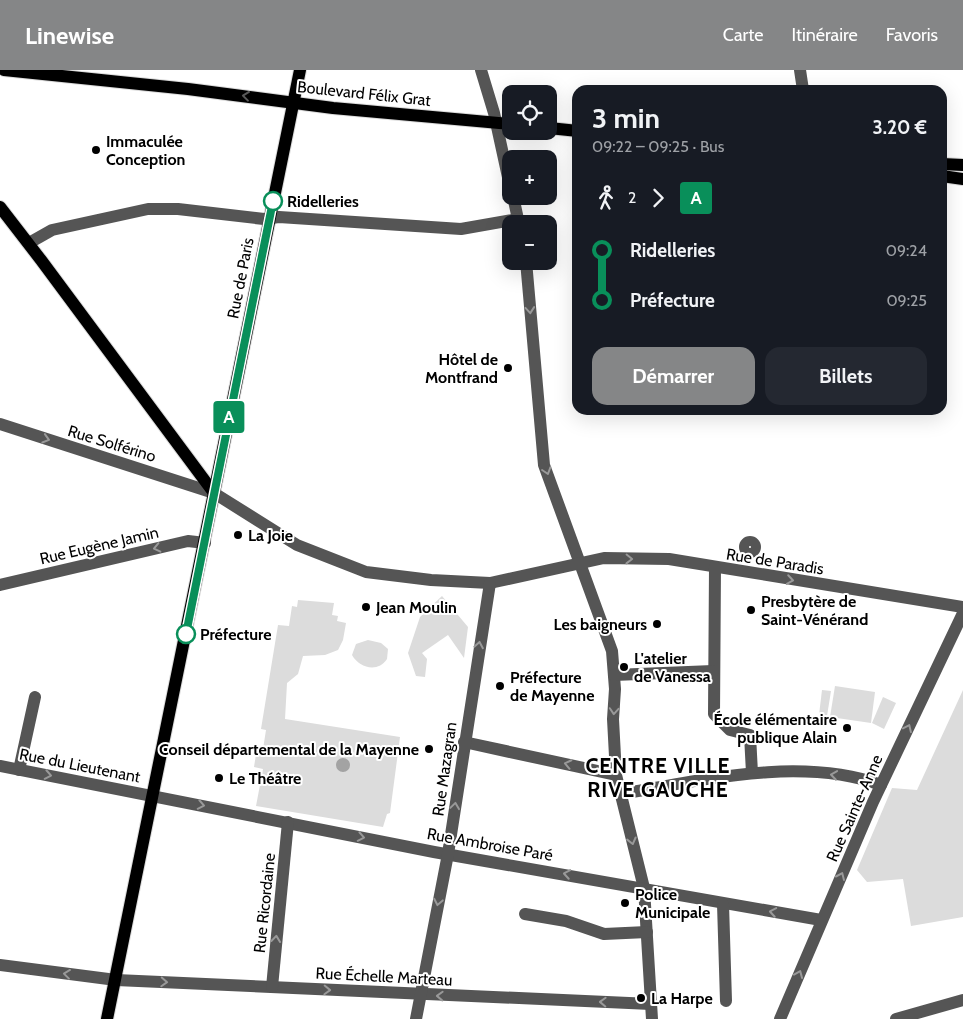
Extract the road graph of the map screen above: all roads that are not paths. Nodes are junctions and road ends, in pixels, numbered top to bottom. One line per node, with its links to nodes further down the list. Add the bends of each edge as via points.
1 (4, 70): 6 (main road, Boulevard Félix Grat, one-way to 1)
2 (300, 70): 6 (main road, Rue de Paris)
3 (482, 70): 7 (street)
4 (800, 70): 5 (street)
5 (802, 85)
6 (295, 102): 7 (main road, Boulevard Félix Grat, via 339,109); 17 (main road, Rue de Paris)
7 (495, 122): 8 (main road, Boulevard Félix Grat); 11 (street)
8 (502, 123)
9 (557, 129): 10 (main road)
10 (572, 130)
11 (502, 152)
12 (947, 164): 13 (main road)
13 (963, 165)
14 (947, 177): 15 (main road)
15 (963, 179)
16 (0, 207): 19 (main road)
17 (269, 219): 18 (street, via 279,217 461,229); 19 (street, via 148,209 52,230); 22 (main road, Rue de Paris)
18 (502, 223)
19 (29, 243): 22 (main road)
20 (527, 270): 25 (street, one-way to 25, via 544,465)
21 (0, 424): 22 (street, Rue Solférino, one-way to 22)
22 (214, 494): 23 (main road, Rue de Paris); 28 (street, Rue Solférino, via 297,545 366,572)
23 (205, 543): 29 (street, Rue Eugène Jamin, one-way to 29, via 188,540); 42 (main road, Rue de Paris)
24 (748, 552): 27 (street)
25 (581, 563): 26 (street, Rue de Paradis, one-way to 26, via 604,558 669,559); 28 (street, Rue de Paradis); 33 (street, via 612,651)
26 (715, 567): 27 (street, Rue de Paradis); 32 (street)
27 (746, 571): 30 (street, Rue de Paradis, one-way to 30)
28 (490, 583): 35 (street, Rue Mazagran, one-way to 28)
29 (0, 584)
30 (963, 607)
31 (963, 613): 40 (street, Rue Sainte-Anne, one-way to 31)
32 (713, 671): 33 (street); 38 (street, via 714,714 730,730 750,735)
33 (614, 675): 39 (street, one-way to 39)
34 (35, 697): 37 (street)
35 (464, 742): 39 (street, one-way to 35); 44 (street, Rue Mazagran, one-way to 35)
36 (0, 766): 37 (street, Rue du Lieutenant)
37 (19, 770): 42 (street, Rue du Lieutenant, one-way to 42)
38 (752, 773): 40 (street, one-way to 38, via 793,770); 41 (street)
39 (616, 775): 41 (street)
40 (881, 785): 48 (street, Rue Sainte-Anne, one-way to 40)
41 (621, 794): 45 (street, one-way to 45)
42 (153, 796): 43 (street, Rue Ambroise Paré, one-way to 43); 51 (main road, Rue de Paris)
43 (288, 822): 44 (street, Rue Ambroise Paré, one-way to 44); 52 (street, Rue Ricordaine, one-way to 43)
44 (448, 854): 45 (street, Rue Ambroise Paré, one-way to 44); 53 (street, Rue Mazagran, one-way to 53)
45 (644, 888): 46 (street, Rue Ambroise Paré); 49 (street)
46 (723, 904): 48 (street, Rue Ambroise Paré, one-way to 46); 55 (street)
47 (525, 914): 49 (street, via 566,921 604,934)
48 (821, 920): 60 (street, Rue Sainte-Anne, one-way to 48)
49 (647, 932): 56 (street)
50 (0, 965): 51 (street, Rue Échelle Marteau, one-way to 50)
51 (116, 980): 52 (street, Rue Échelle Marteau, one-way to 52); 57 (main road, Rue de Paris)
52 (272, 987): 53 (street, Rue Échelle Marteau, one-way to 53)
53 (420, 994): 56 (street, Rue Échelle Marteau, one-way to 53); 58 (street, Rue Mazagran)
54 (963, 1000): 61 (street)
55 (726, 1002)
56 (652, 1004): 59 (street)
57 (107, 1019)
58 (416, 1019)
59 (652, 1019)
60 (780, 1019)
61 (896, 1019)

